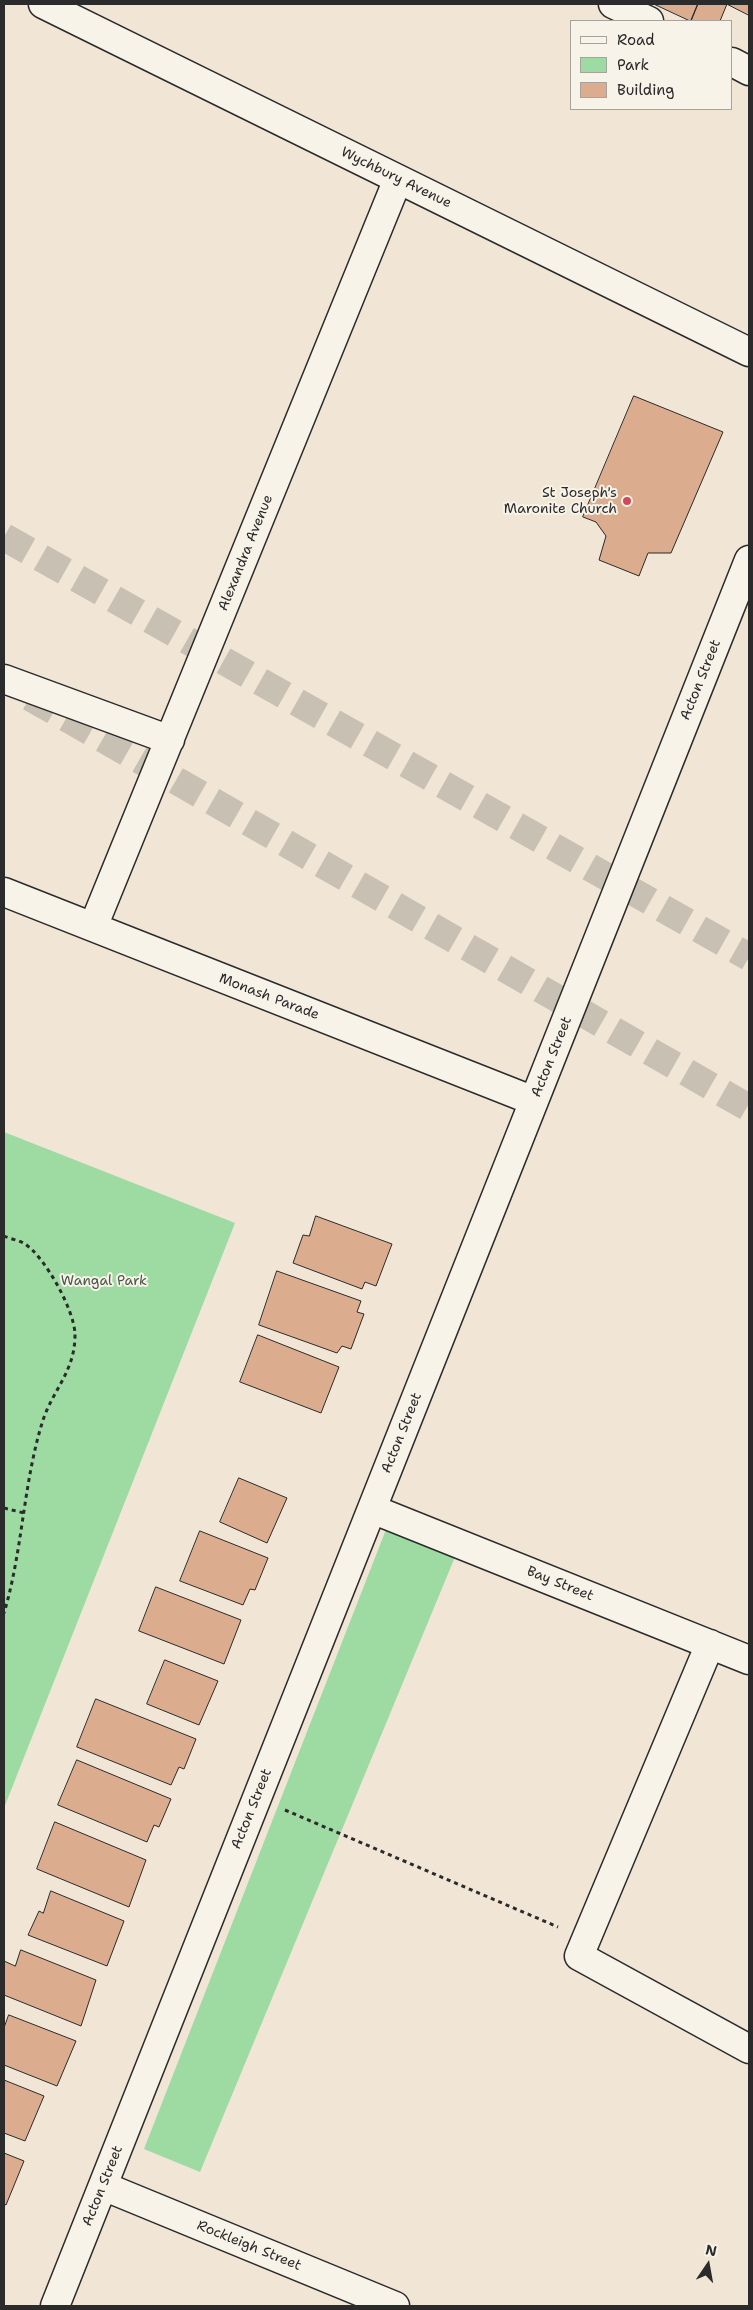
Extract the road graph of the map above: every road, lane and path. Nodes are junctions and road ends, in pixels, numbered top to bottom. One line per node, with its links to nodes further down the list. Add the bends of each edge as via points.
1 (43, 4): 6 (street, Wychbury Avenue)
2 (613, 4): 3 (street)
3 (647, 20)
4 (733, 63): 5 (street)
5 (749, 71)
6 (398, 179): 7 (street, Wychbury Avenue); 10 (street, Alexandra Avenue)
7 (749, 352)
8 (749, 560): 13 (street, Acton Street)
9 (4, 679): 10 (street)
10 (170, 740): 12 (street, Alexandra Avenue)
11 (4, 892): 12 (street, Monash Parade)
12 (93, 928): 13 (street, Monash Parade)
13 (534, 1101): 16 (street, Acton Street)
14 (4, 1236): 17 (path, via 26,1244 50,1272 67,1301 75,1335 69,1369 44,1418)
15 (4, 1508): 17 (path)
16 (372, 1509): 19 (street, Bay Street); 21 (street, Acton Street)
17 (24, 1513): 18 (path, via 13,1583)
18 (4, 1613)
19 (710, 1644): 20 (street, Bay Street); 22 (street)
20 (749, 1660)
21 (257, 1798): 22 (path); 24 (street, Acton Street)
22 (586, 1939): 23 (street, via 579,1956)
23 (749, 2049)
24 (102, 2186): 25 (street, Acton Street); 26 (street, Rockleigh Street)
25 (55, 2306)
26 (395, 2306)

